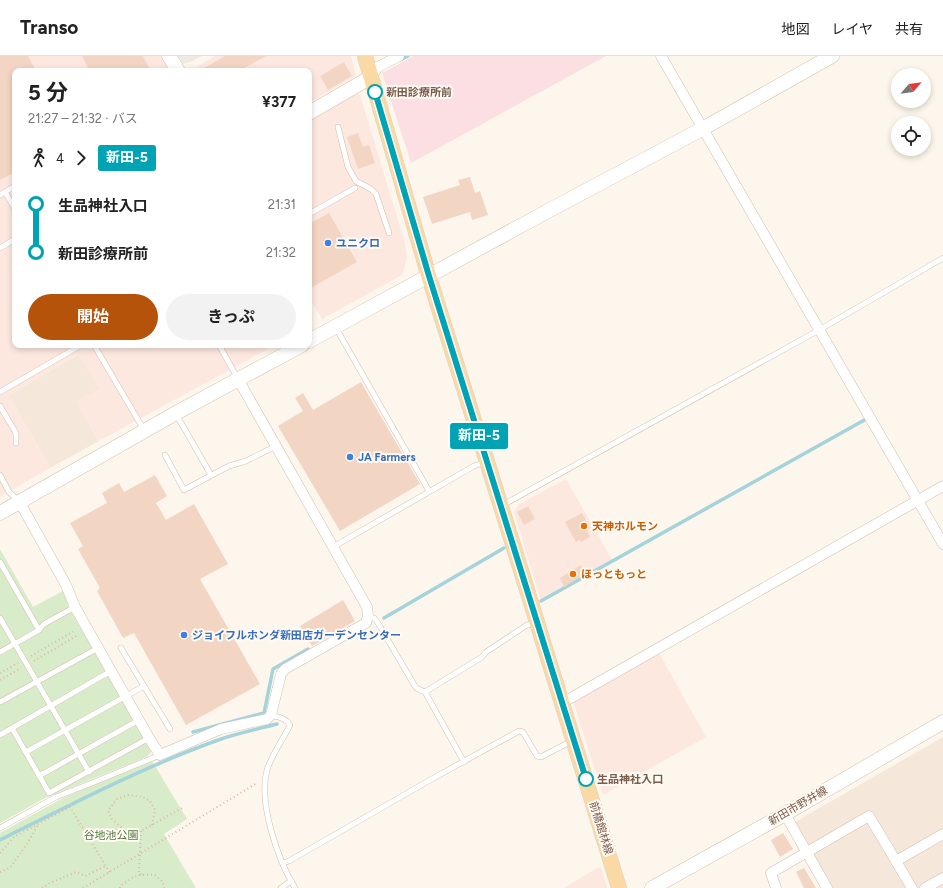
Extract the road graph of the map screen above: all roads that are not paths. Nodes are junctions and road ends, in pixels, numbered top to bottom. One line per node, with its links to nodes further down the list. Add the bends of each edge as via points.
1 (169, 56): 6 (street)
2 (365, 56): 7 (main road, 前橋館林線)
3 (399, 56): 7 (street, via 378,67)
4 (661, 56): 10 (street)
5 (832, 56): 10 (street)
6 (176, 68)
7 (371, 78): 8 (street); 20 (main road, 前橋館林線)
8 (312, 111)
9 (338, 127): 16 (lane, via 350,170 356,181 371,188 376,194)
10 (702, 129): 20 (street); 22 (street)
11 (12, 188): 13 (lane)
12 (354, 188): 15 (lane)
13 (2, 193): 14 (lane)
14 (12, 205)
15 (312, 212)
16 (389, 233)
17 (12, 241): 18 (lane)
18 (0, 248)
19 (943, 258): 22 (lane)
20 (429, 276): 21 (street); 36 (main road, 前橋館林線)
21 (336, 327): 23 (street); 40 (lane)
22 (819, 330): 41 (street); 43 (lane)
23 (312, 339)
24 (76, 348): 29 (lane)
25 (96, 348): 32 (lane)
26 (221, 348): 28 (lane)
27 (296, 348): 28 (street)
28 (238, 379): 31 (street); 34 (street)
29 (0, 392)
30 (0, 406): 33 (lane, via 16,433)
31 (176, 414): 32 (street); 38 (lane)
32 (145, 431): 42 (street)
33 (16, 443)
34 (276, 446): 38 (lane); 46 (street)
35 (164, 455): 38 (lane, via 184,490)
36 (487, 462): 40 (lane, via 474,466); 43 (main road, 前橋館林線)
37 (0, 475): 42 (lane, via 9,492)
38 (211, 475)
39 (943, 486): 41 (street)
40 (429, 491): 46 (lane)
41 (918, 500): 45 (street); 63 (street)
42 (19, 501): 44 (street); 48 (street, via 66,585)
43 (501, 506): 51 (main road, 前橋館林線)
44 (0, 512)
45 (943, 544)
46 (333, 547): 49 (street, via 367,607)
47 (0, 562): 52 (lane)
48 (75, 607): 52 (lane, via 44,624); 54 (street)
49 (368, 616): 60 (lane, via 378,623 416,688); 65 (street, via 366,624 285,669 281,674)
50 (0, 618): 53 (lane)
51 (537, 623): 60 (lane, via 526,624 482,657); 63 (main road, 前橋館林線)
52 (39, 630): 53 (lane)
53 (15, 644): 56 (lane); 58 (lane)
54 (98, 648): 57 (street); 58 (lane)
55 (122, 648): 59 (lane)
56 (0, 652)
57 (111, 671): 61 (street); 64 (lane)
58 (37, 682): 62 (lane); 64 (lane)
59 (144, 686): 61 (lane); 69 (lane)
60 (425, 692): 77 (lane)
61 (126, 696): 66 (street); 70 (lane)
62 (0, 702)
63 (562, 703): 73 (main road, 前橋館林線)
64 (51, 706): 68 (lane); 70 (lane)
65 (271, 715): 76 (street, via 262,721 221,729); 85 (lane, via 287,721 290,726 265,778 267,810 273,837)
66 (139, 720): 72 (street); 75 (lane)
67 (943, 722): 80 (street, 新田市野井線)
68 (12, 728): 71 (lane); 74 (lane)
69 (170, 729)
70 (65, 730): 74 (lane); 75 (lane)
71 (0, 735)
72 (149, 738): 76 (street); 78 (lane)
73 (575, 742): 77 (lane, via 541,757 537,756 523,732 519,731); 90 (main road, 前橋館林線)
74 (26, 752): 79 (lane)
75 (79, 753): 78 (lane); 79 (lane)
76 (160, 755): 81 (lane, via 56,797)
77 (464, 762): 85 (lane)
78 (89, 772): 79 (lane, via 49,793)
79 (39, 776)
80 (784, 814): 83 (street); 91 (street, 新田市野井線)
81 (0, 828)
82 (943, 834): 84 (street)
83 (807, 852): 84 (street, via 869,816); 92 (street, via 771,873); 93 (street)
84 (896, 861): 94 (street)
85 (283, 863): 87 (lane)
86 (943, 878): 95 (street)
87 (291, 882): 88 (lane); 89 (lane)
88 (280, 888)
89 (295, 888)
90 (619, 888)
91 (652, 888)
92 (776, 888)
93 (827, 888)
94 (912, 888)
95 (925, 888)

